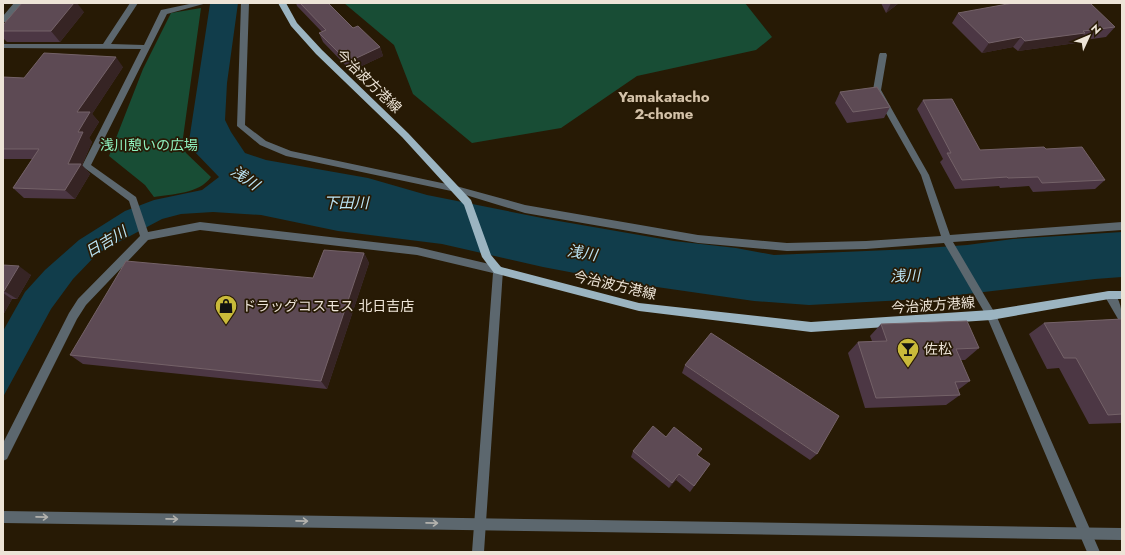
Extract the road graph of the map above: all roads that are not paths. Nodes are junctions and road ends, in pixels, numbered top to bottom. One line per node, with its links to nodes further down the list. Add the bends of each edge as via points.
1 (18, 3): 8 (street)
2 (134, 3): 10 (street)
3 (171, 3): 7 (street)
4 (245, 3): 13 (street, via 241,126 264,143 288,154)
5 (282, 3): 13 (main road, 今治波方港線, via 294,24 319,52 405,135)
6 (199, 4): 7 (street)
7 (164, 12): 11 (street)
8 (3, 20)
9 (3, 46): 10 (street)
10 (105, 47): 11 (street)
11 (147, 47): 15 (street, via 86,166 132,199)
12 (883, 55): 16 (street, via 877,90 925,175)
13 (456, 189): 16 (street, via 525,209 698,239 787,247); 17 (main road, 今治波方港線, via 468,203 487,257)
14 (1122, 226): 16 (street)
15 (145, 237): 17 (street, via 200,226 417,251); 22 (street, via 82,302)
16 (950, 243): 20 (street)
17 (498, 270): 20 (main road, 今治波方港線, via 639,307 811,327); 24 (street)
18 (1109, 295): 19 (main road, 今治波方港線); 20 (main road, 今治波方港線); 21 (street)
19 (1122, 295)
20 (991, 315): 25 (street)
21 (1122, 316)
22 (3, 455)
23 (3, 517): 24 (street, one-way to 24)
24 (480, 524): 25 (street); 27 (street)
25 (1086, 533): 26 (street); 28 (street)
26 (1122, 534)
27 (478, 552)
28 (1094, 552)

